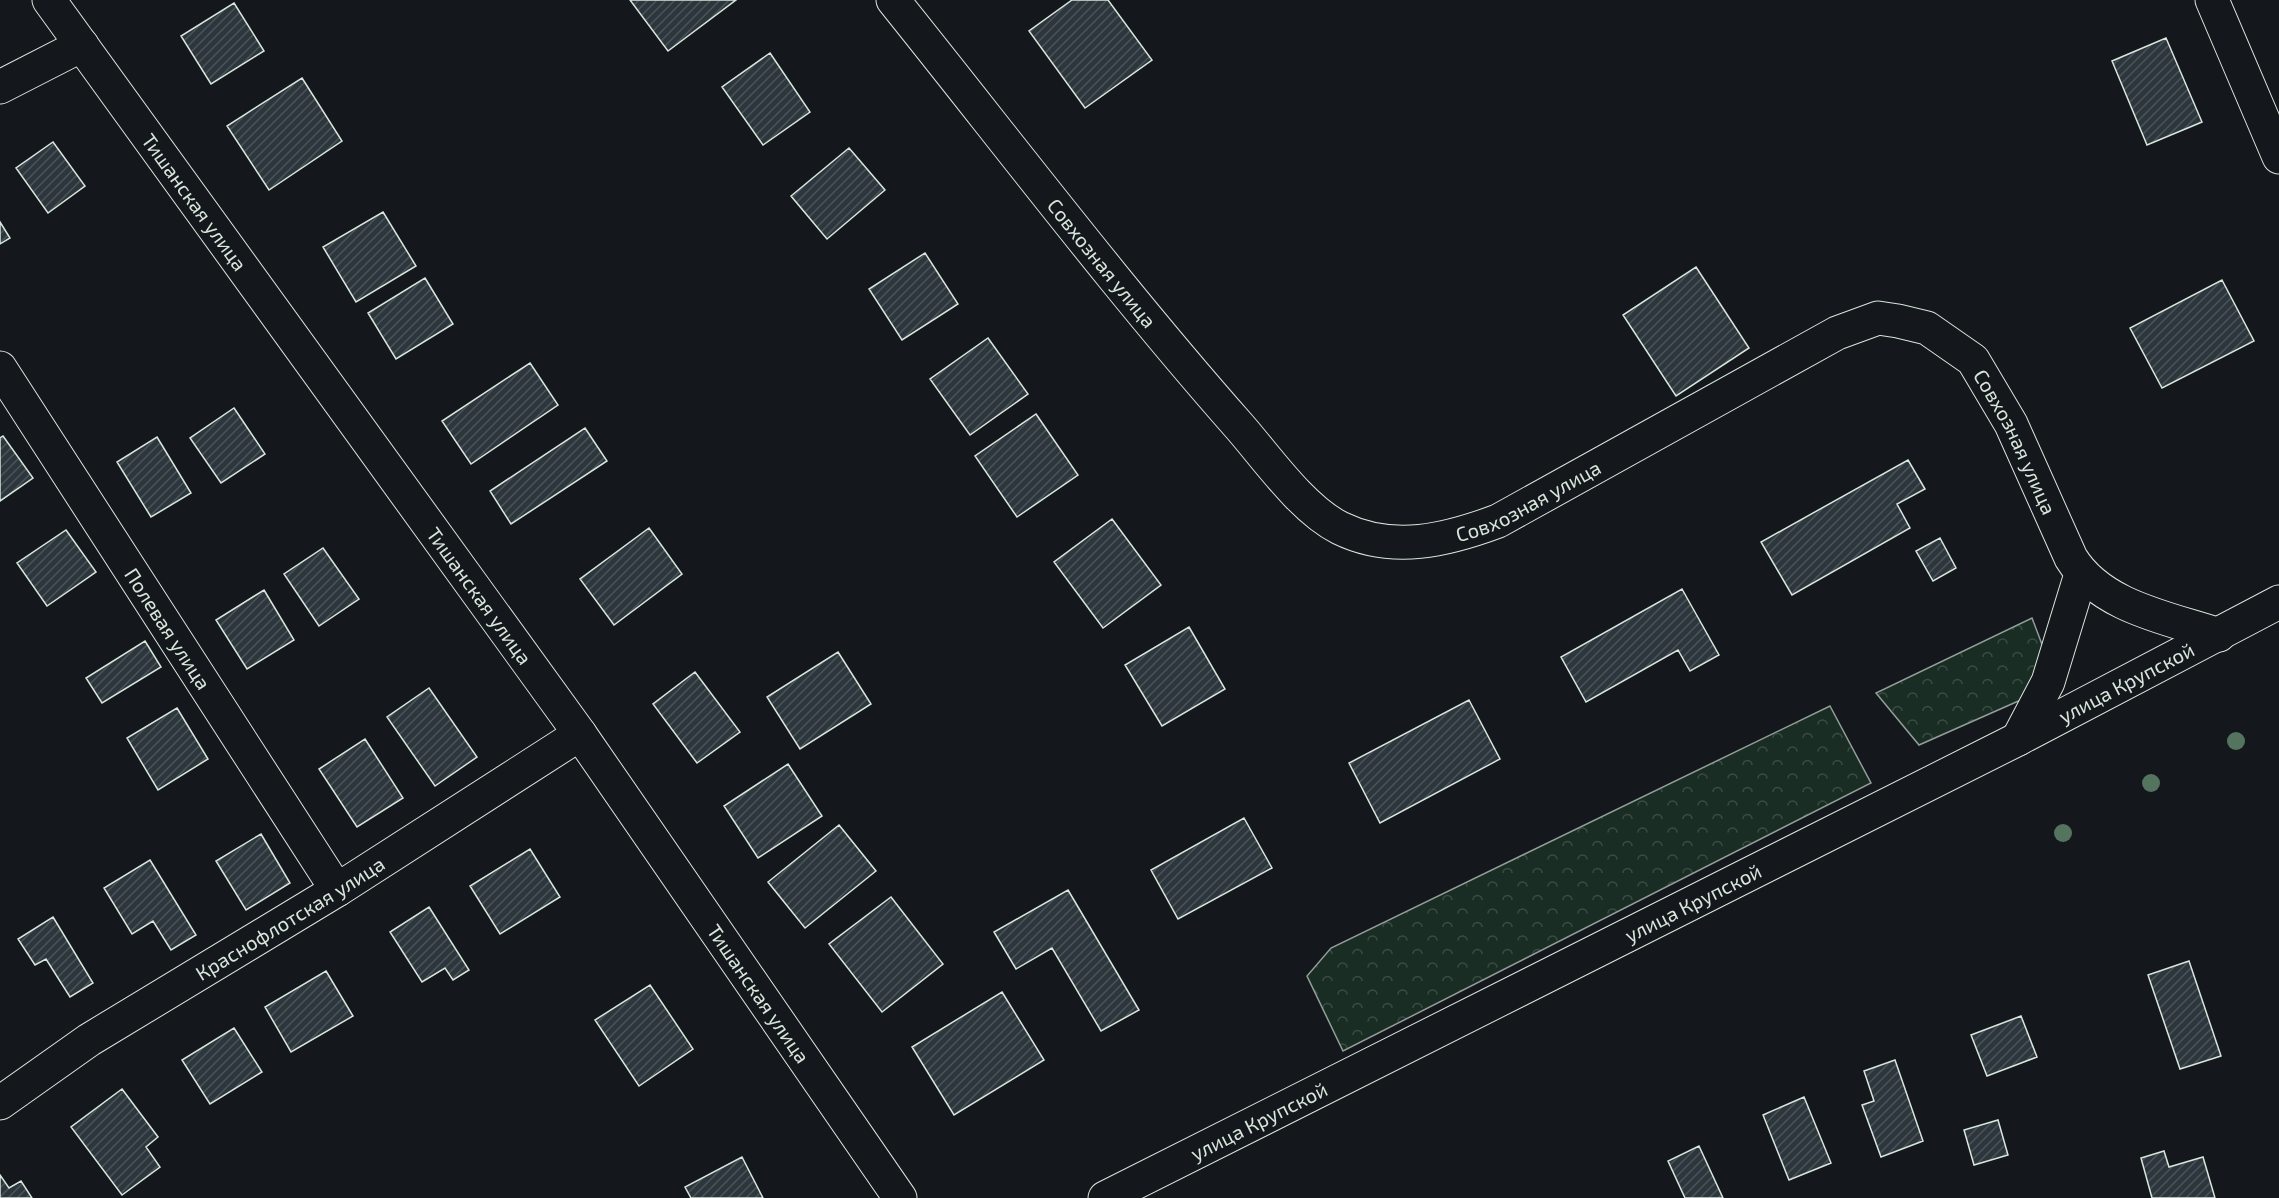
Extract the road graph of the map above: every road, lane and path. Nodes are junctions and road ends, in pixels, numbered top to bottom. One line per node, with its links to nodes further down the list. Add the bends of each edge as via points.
1 (49, 0): 4 (street, Тишанская улица)
2 (893, 0): 8 (street, Совхозная улица, via 1198,380 1312,509 1340,528 1376,538 1423,543 1458,536 1498,521 1837,333 1878,318 1927,328 1973,360 2011,424)
3 (2212, 0): 6 (street)
4 (81, 45): 5 (street); 11 (street, Тишанская улица)
5 (0, 87)
6 (2279, 157)
7 (0, 368): 13 (street, Полевая улица)
8 (2081, 574): 10 (street, Совхозная улица, via 2127,603); 12 (street, via 2049,682)
9 (2279, 603): 10 (street, улица Крупской)
10 (2219, 635): 12 (street, улица Крупской)
11 (580, 734): 13 (street, Краснофлотская улица); 15 (street, Тишанская улица)
12 (2018, 739): 16 (street, улица Крупской)
13 (337, 890): 14 (street, Краснофлотская улица, via 89,1040)
14 (0, 1103)
15 (900, 1198)
16 (1105, 1198)

